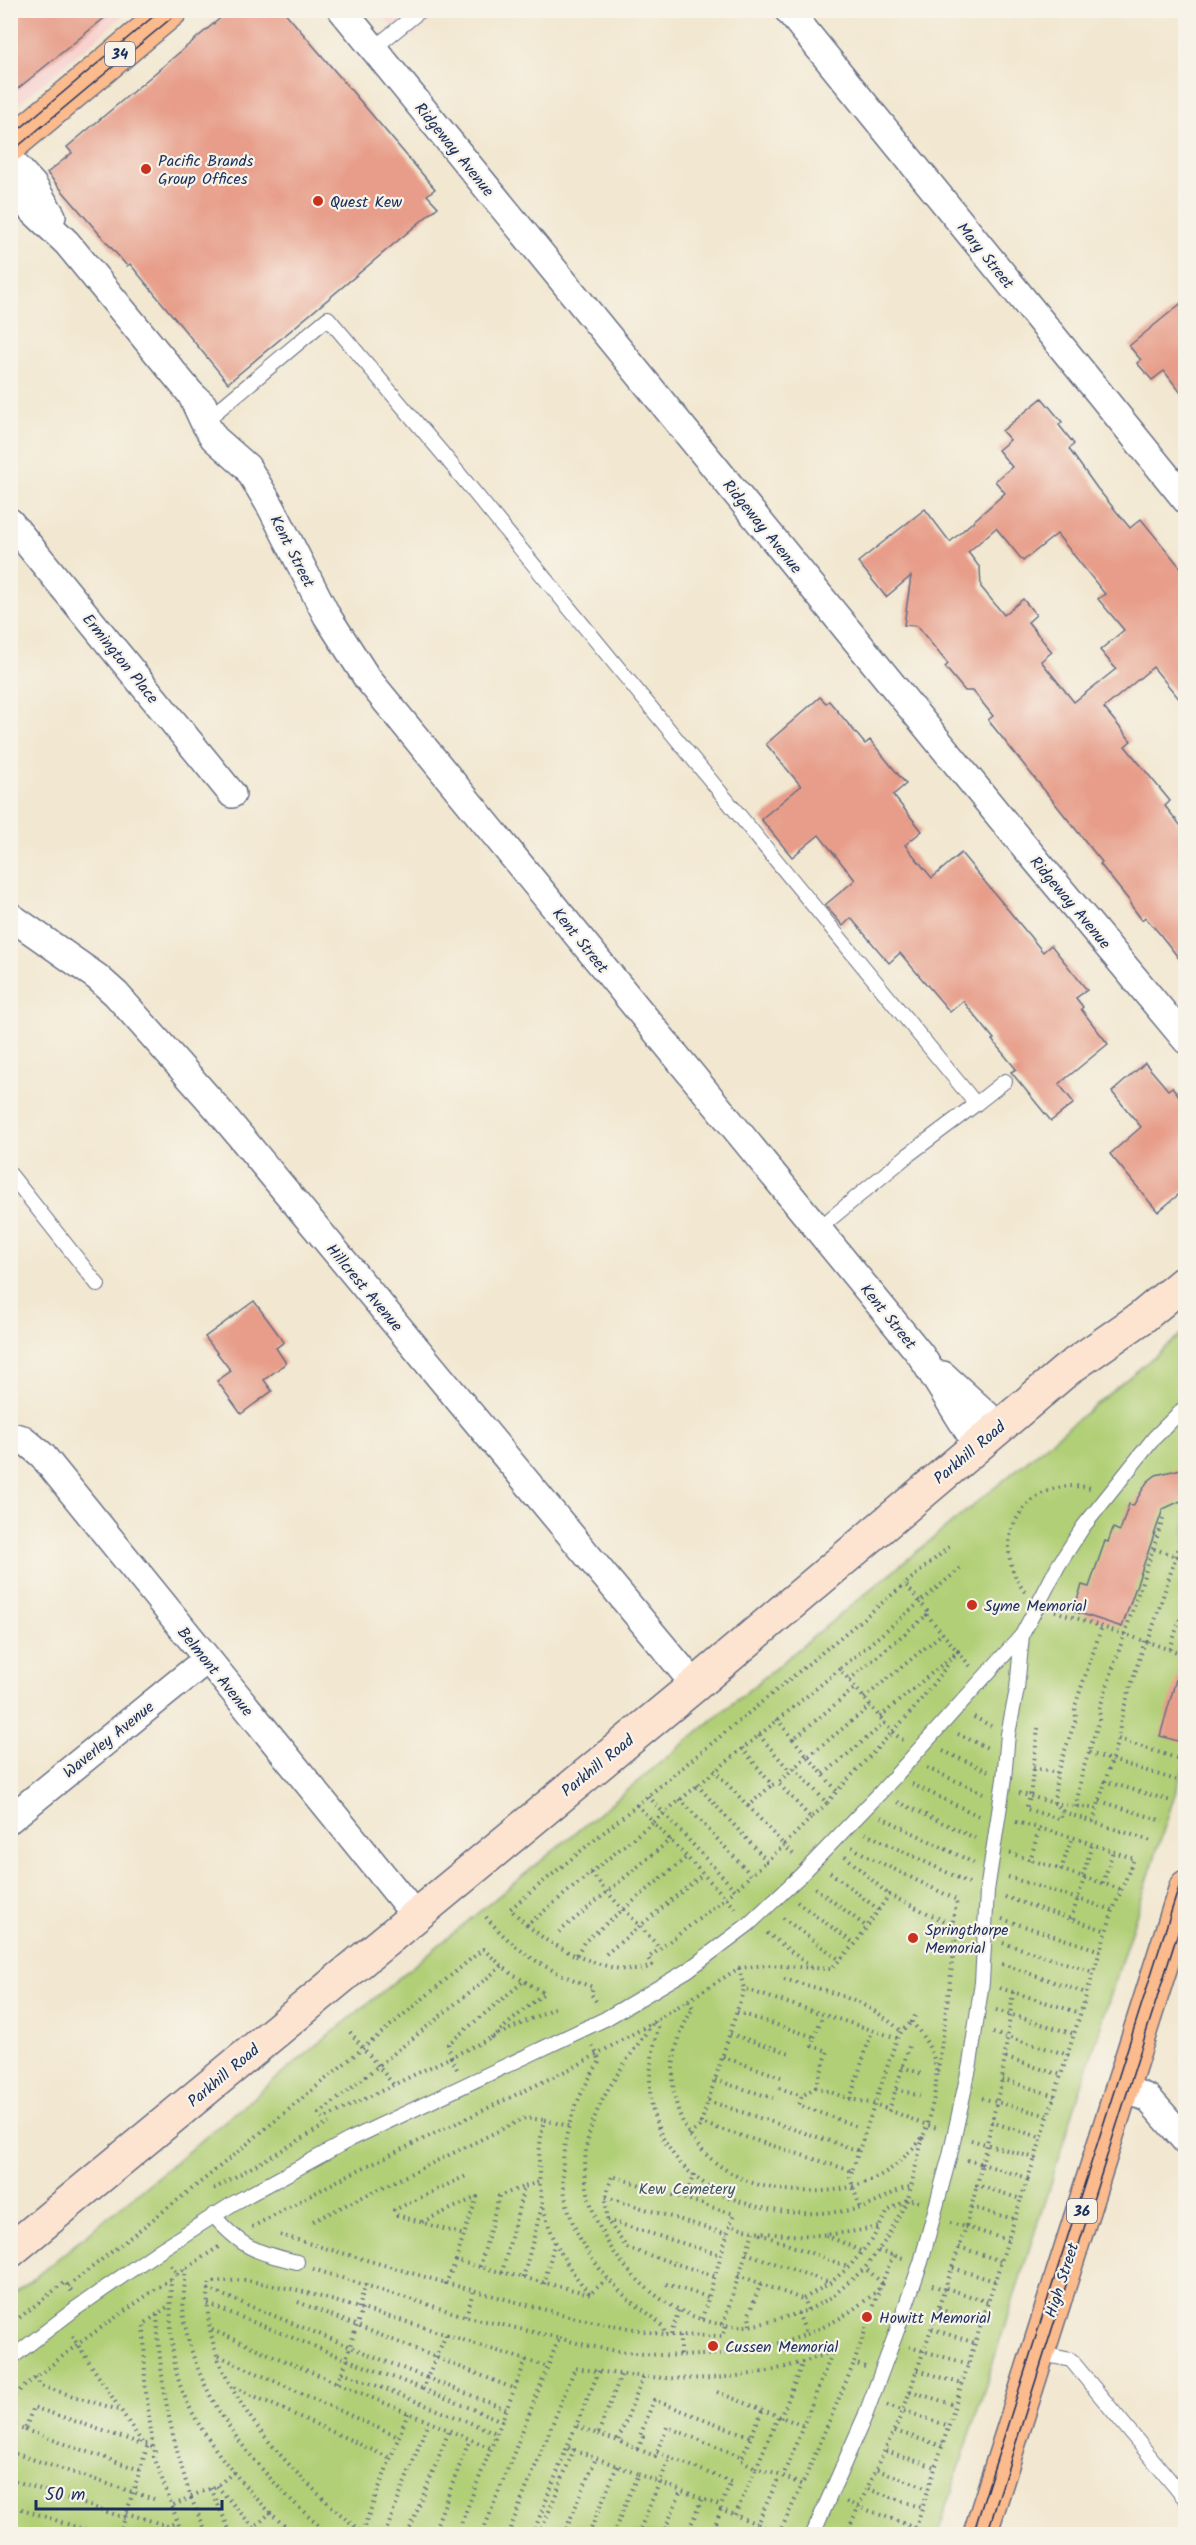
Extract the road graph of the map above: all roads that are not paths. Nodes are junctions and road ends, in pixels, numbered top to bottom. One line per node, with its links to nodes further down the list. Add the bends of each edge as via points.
1 (171, 10): 6 (main road, 34)
2 (342, 10): 5 (street, Ridgeway Avenue)
3 (421, 10): 5 (lane)
4 (788, 10): 11 (street, Mary Street)
5 (373, 49): 15 (street, Ridgeway Avenue)
6 (10, 145)
7 (10, 160): 9 (street, Kent Street, via 33,185)
8 (10, 189): 9 (street, Kent Street)
9 (67, 243): 10 (street, Kent Street)
10 (209, 419): 17 (lane, via 328,318); 19 (street, Kent Street, via 221,446 243,461 327,616 367,678)
11 (1185, 500)
12 (10, 522): 13 (street, Ermington Place)
13 (232, 794)
14 (10, 915): 27 (street, Hillcrest Avenue, via 97,977 136,1014)
15 (1185, 1040)
16 (1005, 1081): 17 (lane)
17 (976, 1104): 19 (lane)
18 (10, 1174): 21 (lane)
19 (818, 1229): 23 (street, Kent Street)
20 (1185, 1281): 23 (street, Parkhill Road, via 1141,1318 1068,1368)
21 (98, 1285)
22 (1185, 1406): 25 (lane, via 1110,1492 1058,1566)
23 (988, 1435): 27 (street, Parkhill Road)
24 (10, 1436): 26 (street, Belmont Avenue, via 23,1439 42,1455)
25 (1022, 1635): 33 (lane, via 800,1876 752,1922 688,1970 584,2029 340,2145); 39 (lane, via 987,1896 982,1982 955,2134 921,2262 871,2400)
26 (206, 1660): 28 (street, Waverley Avenue); 30 (street, Belmont Avenue)
27 (695, 1685): 30 (street, Parkhill Road)
28 (10, 1820)
29 (1185, 1887): 31 (main road, High Street / 36)
30 (415, 1915): 34 (street, Parkhill Road)
31 (1122, 2088): 32 (street, via 1148,2098); 36 (main road, High Street / 36)
32 (1185, 2141)
33 (213, 2215): 35 (lane, via 234,2238 263,2254); 37 (lane)
34 (15, 2238)
35 (297, 2262)
36 (1037, 2353): 38 (lane, via 1071,2360); 40 (main road, High Street / 36)
37 (10, 2359)
38 (1185, 2500)
39 (813, 2535)
40 (980, 2535)

